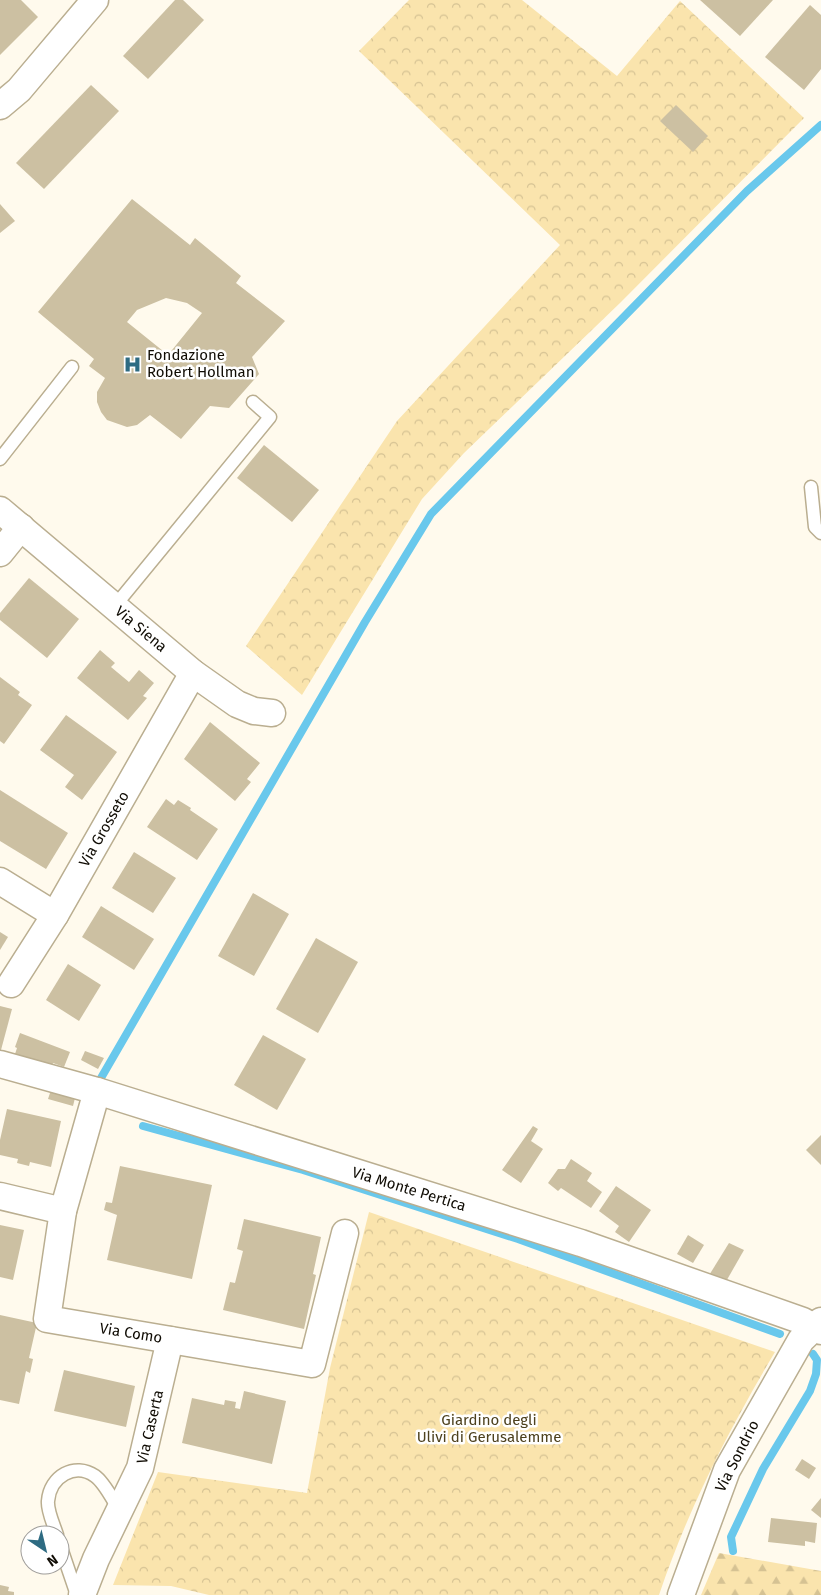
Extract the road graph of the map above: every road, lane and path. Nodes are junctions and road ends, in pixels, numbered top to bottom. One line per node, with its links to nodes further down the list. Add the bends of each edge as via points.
1 (95, 0): 2 (street, via 19,90)
2 (0, 106)
3 (72, 367): 5 (lane)
4 (253, 402): 11 (lane, via 270,417)
5 (0, 459)
6 (811, 487): 9 (lane, via 815,527)
7 (0, 510): 8 (street, Via Siena)
8 (21, 527): 10 (street); 11 (street, Via Siena)
9 (821, 532)
10 (0, 553)
11 (114, 607): 12 (street, Via Siena)
12 (193, 673): 13 (street, Via Siena, via 237,704 254,711); 15 (street, Via Grosseto)
13 (272, 713)
14 (0, 881): 15 (street)
15 (54, 915): 16 (street, Via Grosseto)
16 (11, 984)
17 (0, 1064): 18 (street, Via Monte Pertica)
18 (98, 1091): 20 (street, Via Como); 22 (street, Via Monte Pertica, via 581,1243)
19 (0, 1196): 20 (street)
20 (63, 1211): 23 (street, Via Como, via 46,1319)
21 (345, 1233): 23 (street, Via Como, via 312,1364)
22 (818, 1326): 29 (street, Via Sondrio, via 801,1340 790,1357 726,1470)
23 (170, 1340): 24 (street, Via Caserta, via 140,1468)
24 (120, 1511): 25 (lane, via 97,1477 84,1470 71,1470 56,1480 47,1502); 28 (street, Via Caserta)
25 (54, 1525)
26 (70, 1574): 27 (lane)
27 (77, 1595)
28 (82, 1595)
29 (681, 1595)

